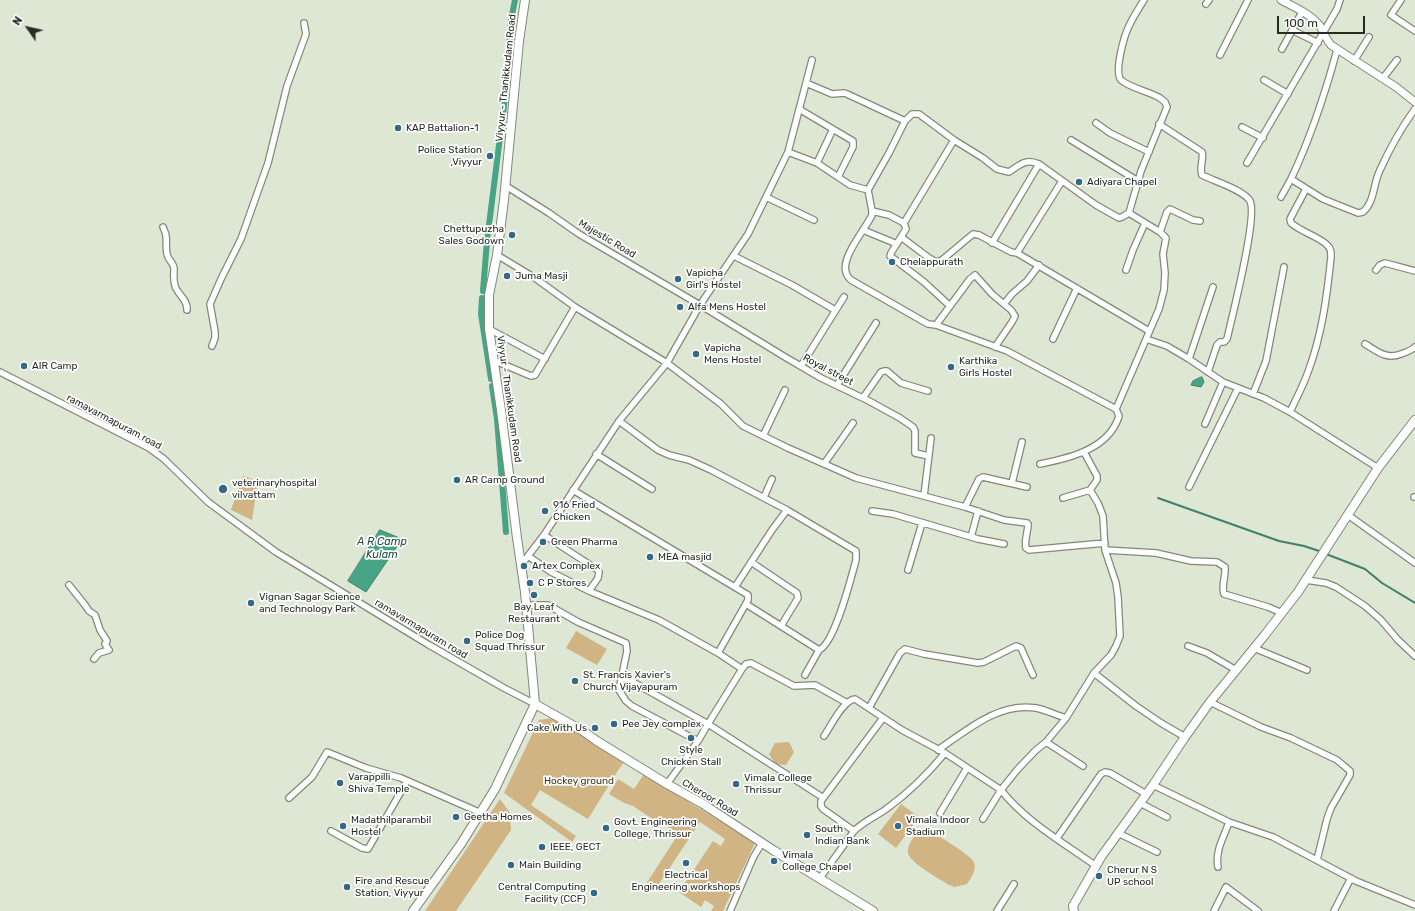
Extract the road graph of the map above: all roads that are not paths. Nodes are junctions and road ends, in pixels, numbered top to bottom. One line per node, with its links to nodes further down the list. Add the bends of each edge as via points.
1 (525, 0): 44 (main road, Viyyur - Thanikkudam Road)
2 (1144, 0): 29 (street, via 1128,27 1118,73 1124,82 1154,94 1165,102 1167,106)
3 (1248, 0): 16 (street)
4 (1281, 0): 7 (street)
5 (1340, 0): 11 (street)
6 (1401, 0): 10 (street, via 1391,15)
7 (1302, 12): 9 (street); 11 (street, via 1315,21)
8 (304, 23): 85 (street, via 306,34 287,86 266,170 241,239 210,304 215,332)
9 (1292, 30): 13 (street); 14 (street)
10 (1415, 31)
11 (1323, 33): 13 (street); 15 (street)
12 (1369, 37): 19 (street)
13 (1318, 42): 23 (street)
14 (1282, 49)
15 (1337, 50): 19 (street); 41 (street, via 1306,148)
16 (1220, 55)
17 (812, 60): 22 (street)
18 (1397, 60): 20 (street)
19 (1354, 61): 20 (street)
20 (1383, 78): 24 (street)
21 (1264, 80): 23 (street)
22 (806, 83): 25 (street); 27 (street, via 832,94 848,94)
23 (1288, 94): 32 (street)
24 (1415, 102)
25 (799, 109): 31 (street); 35 (street)
26 (1415, 109): 45 (street, via 1401,128 1379,172 1372,199 1363,212 1323,199)
27 (905, 121): 33 (street, via 912,114 919,114); 46 (street)
28 (1096, 123): 36 (street, via 1110,133)
29 (1159, 124): 36 (street); 94 (street, via 1202,152 1202,175 1239,192 1251,202 1252,212 1245,261 1227,339 1217,345)
30 (1242, 127): 32 (street)
31 (833, 129): 37 (street); 40 (street, via 854,143)
32 (1263, 138): 38 (street)
33 (954, 140): 39 (street, via 1004,172 1009,172 1026,161); 53 (street)
34 (1071, 140): 43 (street)
35 (788, 152): 37 (street); 47 (street)
36 (1149, 152): 43 (street)
37 (817, 163): 40 (street)
38 (1248, 163)
39 (1039, 164): 42 (street); 59 (street)
40 (838, 177): 46 (street, via 850,185)
41 (1291, 179): 45 (street); 48 (street)
42 (1062, 181): 50 (street, via 1119,218); 61 (street)
43 (1138, 181): 50 (street)
44 (506, 186): 62 (main road, Viyyur - Thanikkudam Road); 73 (street, Majestic Road, via 579,234)
45 (1306, 189): 103 (street, via 1290,218 1291,223 1328,245 1331,257 1319,337 1308,372)
46 (868, 190): 49 (street)
47 (766, 197): 51 (street); 63 (street)
48 (1280, 197)
49 (872, 211): 53 (street, via 889,215); 56 (street, via 870,220)
50 (1129, 213): 54 (street)
51 (814, 220)
52 (1200, 221): 57 (street, via 1170,209)
53 (904, 223): 58 (street, via 907,227)
54 (1145, 223): 57 (street); 66 (street)
55 (163, 227): 76 (street, via 167,255 174,268 172,274 175,288 183,298)
56 (863, 230): 60 (street); 79 (street, via 851,249 846,274 851,280 928,324)
57 (1160, 232): 81 (street, via 1166,238 1163,254 1164,290)
58 (901, 237): 59 (street, via 936,262 972,235 979,235); 60 (street)
59 (992, 243): 61 (street)
60 (897, 244): 74 (street, via 890,253 891,258 924,282)
61 (1017, 253): 64 (street)
62 (497, 255): 75 (street); 80 (main road, Viyyur - Thanikkudam Road, via 489,295)
63 (734, 256): 73 (street); 77 (street)
64 (1039, 265): 70 (street); 72 (street)
65 (1284, 267): 100 (street, via 1266,361)
66 (1126, 270)
67 (1376, 270): 68 (street, via 1385,263)
68 (1415, 270)
69 (1213, 286): 89 (street)
70 (1077, 288): 81 (street); 82 (street)
71 (844, 297): 77 (street)
72 (1004, 304): 74 (street, via 975,275); 86 (street, via 1014,313 1015,318)
73 (700, 305): 91 (street); 92 (street, Royal street)
74 (950, 306): 79 (street)
75 (575, 307): 88 (street); 91 (street)
76 (187, 310)
77 (835, 310): 92 (street)
78 (876, 323): 96 (street)
79 (936, 325): 86 (street)
80 (489, 329): 88 (street); 90 (main road, Viyyur - Thanikkudam Road)
81 (1149, 331): 83 (street)
82 (1053, 339)
83 (1146, 339): 89 (street, via 1167,346); 102 (street)
84 (1364, 344): 87 (street, via 1394,357)
85 (212, 346)
86 (995, 347): 102 (street, via 1021,358)
87 (1415, 347)
88 (545, 358): 90 (street, via 533,376)
89 (1189, 359): 94 (street)
90 (493, 360): 141 (main road, Viyyur - Thanikkudam Road, via 502,410)
91 (667, 363): 105 (street); 108 (street, via 721,404 744,426)
92 (801, 366): 96 (street, Royal street)
93 (0, 372): 166 (street, ramavarmapuram road, via 149,448 164,459 208,502 276,552 429,645)
94 (1208, 372): 95 (street)
95 (1223, 382): 97 (street); 107 (street)
96 (837, 386): 101 (street, Royal street)
97 (1238, 388): 100 (street); 120 (street)
98 (785, 390): 108 (street)
99 (928, 391): 101 (street, via 905,384 888,371 884,371)
100 (1253, 394): 103 (street)
101 (863, 398): 113 (street, Royal street, via 913,427 915,453)
102 (1116, 409): 111 (street, via 1119,416 1116,425 1101,443)
103 (1290, 412): 116 (street)
104 (1415, 420): 116 (main road)
105 (619, 421): 112 (street); 125 (street, via 658,450 711,470)
106 (853, 423): 114 (street)
107 (1205, 424)
108 (763, 436): 114 (street)
109 (931, 438): 113 (street)
110 (1022, 442): 118 (street)
111 (1084, 452): 115 (street); 123 (street, via 1097,476)
112 (596, 454): 121 (street); 122 (street)
113 (929, 456): 124 (street)
114 (824, 464): 124 (street, via 856,478)
115 (1040, 464)
116 (1378, 468): 131 (main road)
117 (772, 479): 125 (street)
118 (1012, 483): 119 (street); 127 (street, via 983,477 979,479)
119 (1027, 487)
120 (1189, 487)
121 (652, 489)
122 (573, 490): 133 (street); 145 (street)
123 (1090, 490): 126 (street); 135 (street, via 1103,516)
124 (924, 496): 127 (street)
125 (764, 497): 128 (street)
126 (1063, 498)
127 (965, 507): 129 (street)
128 (787, 510): 139 (street); 153 (street, via 856,551 856,560 836,625 824,648)
129 (978, 511): 134 (street); 135 (street, via 1004,520 1027,523 1025,545 1030,550)
130 (872, 512): 132 (street, via 893,514)
131 (1348, 515): 140 (street); 143 (main road)
132 (922, 523): 134 (street); 142 (street)
133 (544, 535): 138 (street); 146 (street, via 598,570 598,578)
134 (971, 538): 136 (street)
135 (1105, 543): 137 (street)
136 (1004, 544)
137 (1105, 550): 149 (street, via 1156,553 1191,561 1217,562 1225,567 1222,590 1224,594); 160 (street, via 1116,583 1120,636 1111,655)
138 (528, 556): 141 (street); 146 (street, via 551,572)
139 (752, 562): 145 (street); 150 (street, via 797,593 798,598)
140 (1415, 563)
141 (521, 565): 148 (main road, Viyyur - Thanikkudam Road)
142 (908, 570)
143 (1306, 580): 149 (main road); 155 (street, via 1336,587 1366,606)
144 (69, 585): 156 (street, via 95,615 107,641 105,644 109,650 99,653)
145 (735, 587): 147 (street, via 748,595)
146 (589, 591): 154 (street, via 658,620)
147 (746, 604): 150 (street); 154 (street)
148 (526, 605): 163 (street, via 548,605 578,622 626,643 628,647); 166 (main road, Viyyur - Thanikkudam Road)
149 (1282, 613): 152 (main road)
150 (781, 626): 153 (street)
151 (1188, 646): 158 (street)
152 (1254, 648): 158 (main road); 159 (street)
153 (819, 650): 161 (street)
154 (718, 653): 157 (street)
155 (1415, 656)
156 (94, 659)
157 (742, 669): 164 (street, via 751,663 794,686 815,685); 170 (street)
158 (1236, 670): 165 (main road)
159 (1307, 670)
160 (1094, 673): 169 (street); 172 (street, via 1136,706)
161 (805, 675)
162 (1033, 675): 167 (street, via 1019,646 978,663 905,649 900,653)
163 (622, 676): 170 (street); 173 (street, via 620,690 630,704)
164 (847, 702): 167 (street, via 855,699); 171 (street)
165 (1210, 702): 172 (main road); 198 (street, via 1260,727 1338,760 1350,771 1331,808)
166 (535, 704): 180 (main road, Cheroor Road); 187 (main road)
167 (869, 708): 168 (street)
168 (883, 718): 175 (street); 184 (street)
169 (1066, 718): 174 (street); 175 (street, via 1036,708 1013,708 995,713)
170 (708, 724): 173 (street); 184 (street)
171 (824, 736)
172 (1185, 737): 181 (main road)
173 (698, 741): 180 (street)
174 (1046, 742): 177 (street); 182 (street, via 1017,770)
175 (938, 750): 176 (street)
176 (945, 753): 178 (street); 193 (street, via 932,770 910,790)
177 (1083, 766)
178 (967, 768): 182 (street); 188 (street)
179 (408, 781): 185 (street, via 327,752 312,777); 187 (street); 192 (street, via 368,849)
180 (667, 784): 196 (main road, Cheroor Road, via 703,804)
181 (1153, 785): 183 (main road); 191 (street)
182 (1001, 790): 190 (street); 195 (street, via 1025,814)
183 (1146, 794): 186 (main road); 195 (street, via 1105,772 1101,774)
184 (822, 797): 193 (street, via 820,803 823,809)
185 (289, 798)
186 (1140, 803): 189 (street); 194 (main road)
187 (481, 813): 205 (main road)
188 (940, 813)
189 (1167, 817)
190 (983, 819)
191 (1229, 822): 198 (street, via 1272,837); 200 (street, via 1218,849)
192 (330, 831)
193 (854, 831): 201 (street)
194 (1118, 833): 197 (street); 199 (main road)
195 (1057, 838): 199 (street)
196 (762, 843): 201 (main road, Cheroor Road); 206 (street)
197 (1157, 852)
198 (1317, 860): 202 (street)
199 (1096, 866): 209 (main road, via 1073,906)
200 (1218, 867)
201 (820, 878): 207 (main road, Cheroor Road)
202 (1351, 878): 204 (street); 212 (street)
203 (1014, 884): 208 (street)
204 (1415, 905)
205 (413, 911)
206 (730, 911)
207 (871, 911)
208 (997, 911)
209 (1074, 911)
210 (1214, 911): 211 (street, via 1226,887)
211 (1258, 911)
212 (1334, 911)

